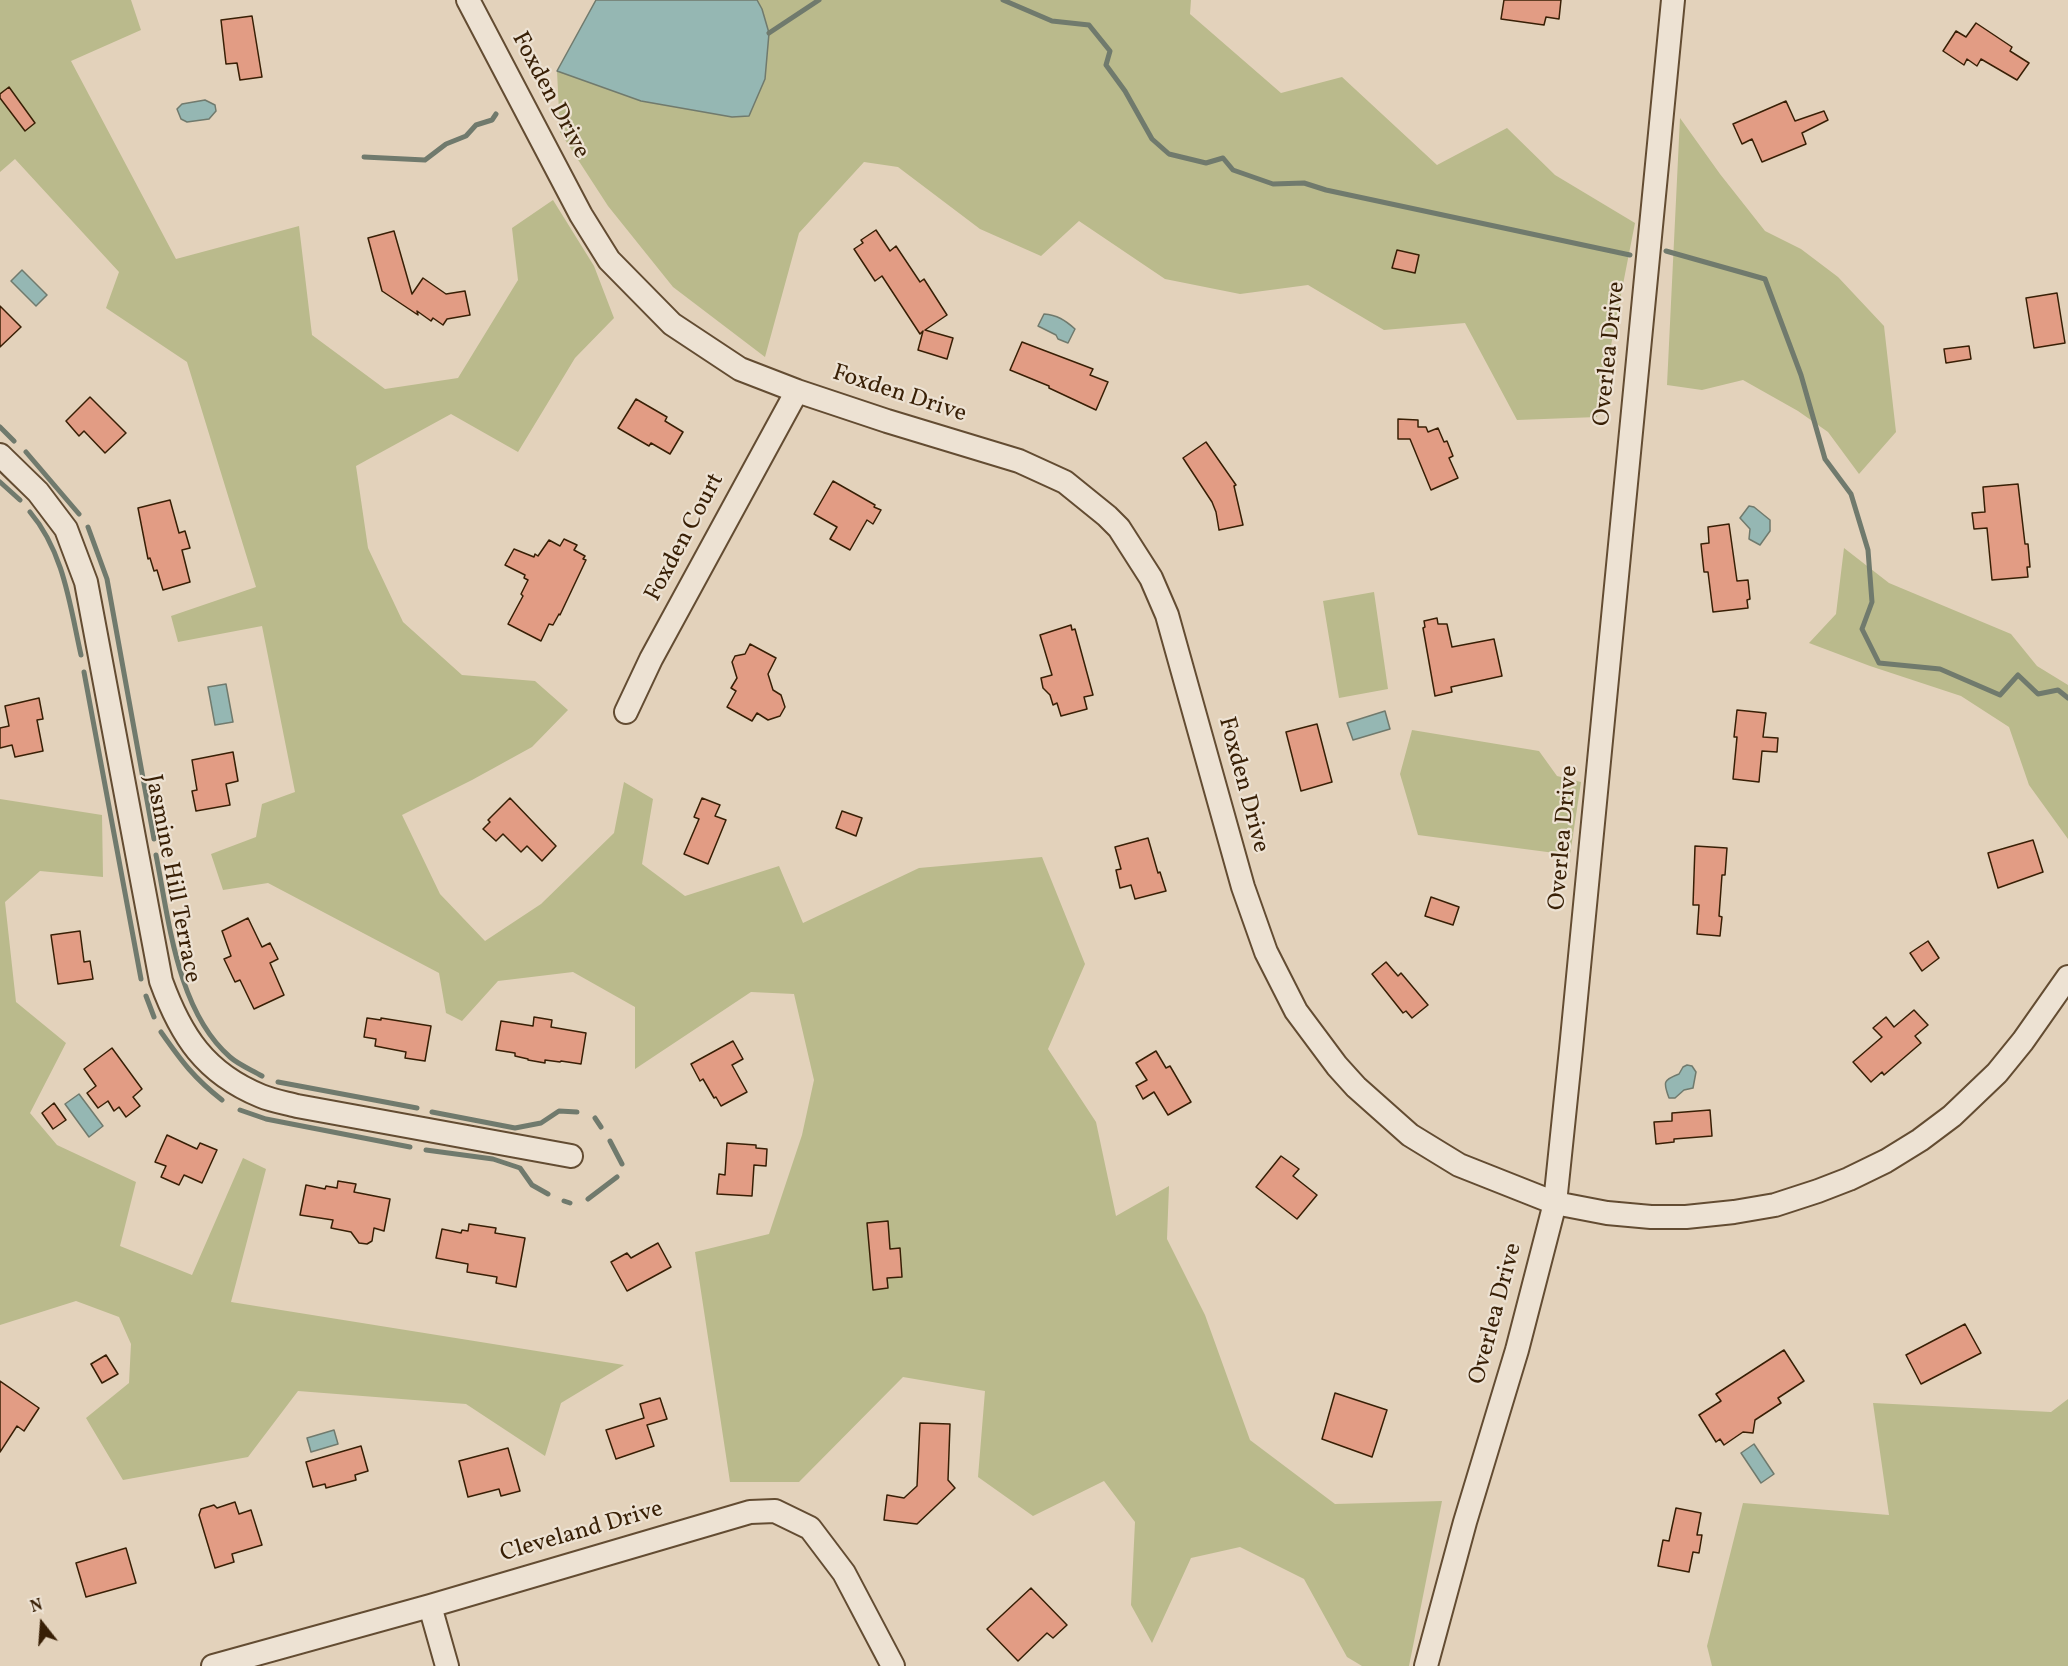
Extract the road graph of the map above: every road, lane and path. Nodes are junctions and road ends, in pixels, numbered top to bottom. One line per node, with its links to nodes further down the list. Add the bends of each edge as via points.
1 (468, 0): 3 (street, Foxden Drive, via 581,215 609,260 672,324 740,369)
2 (1673, 0): 8 (street, Overlea Drive)
3 (797, 391): 5 (street, Foxden Court); 8 (street, Foxden Drive, via 1019,461 1065,482 1119,528 1151,578 1167,615 1243,887 1266,952 1296,1011 1356,1087 1410,1135 1459,1166)
4 (0, 455): 7 (street, Jasmine Hill Terrace, via 38,492 66,529 86,582 161,981 173,1014 196,1049 214,1068 263,1097)
5 (626, 712)
6 (2068, 977): 8 (street, Foxden Drive, via 1997,1073 1952,1116 1895,1155 1849,1179 1775,1205 1686,1217 1607,1213)
7 (571, 1156)
8 (1554, 1203): 13 (street, Overlea Drive, via 1517,1350)
9 (430, 1606): 10 (street, Cleveland Drive); 11 (street); 12 (street, Cleveland Drive, via 750,1512 775,1511 810,1528 844,1574)
10 (213, 1666)
11 (447, 1666)
12 (893, 1666)
13 (1426, 1666)

